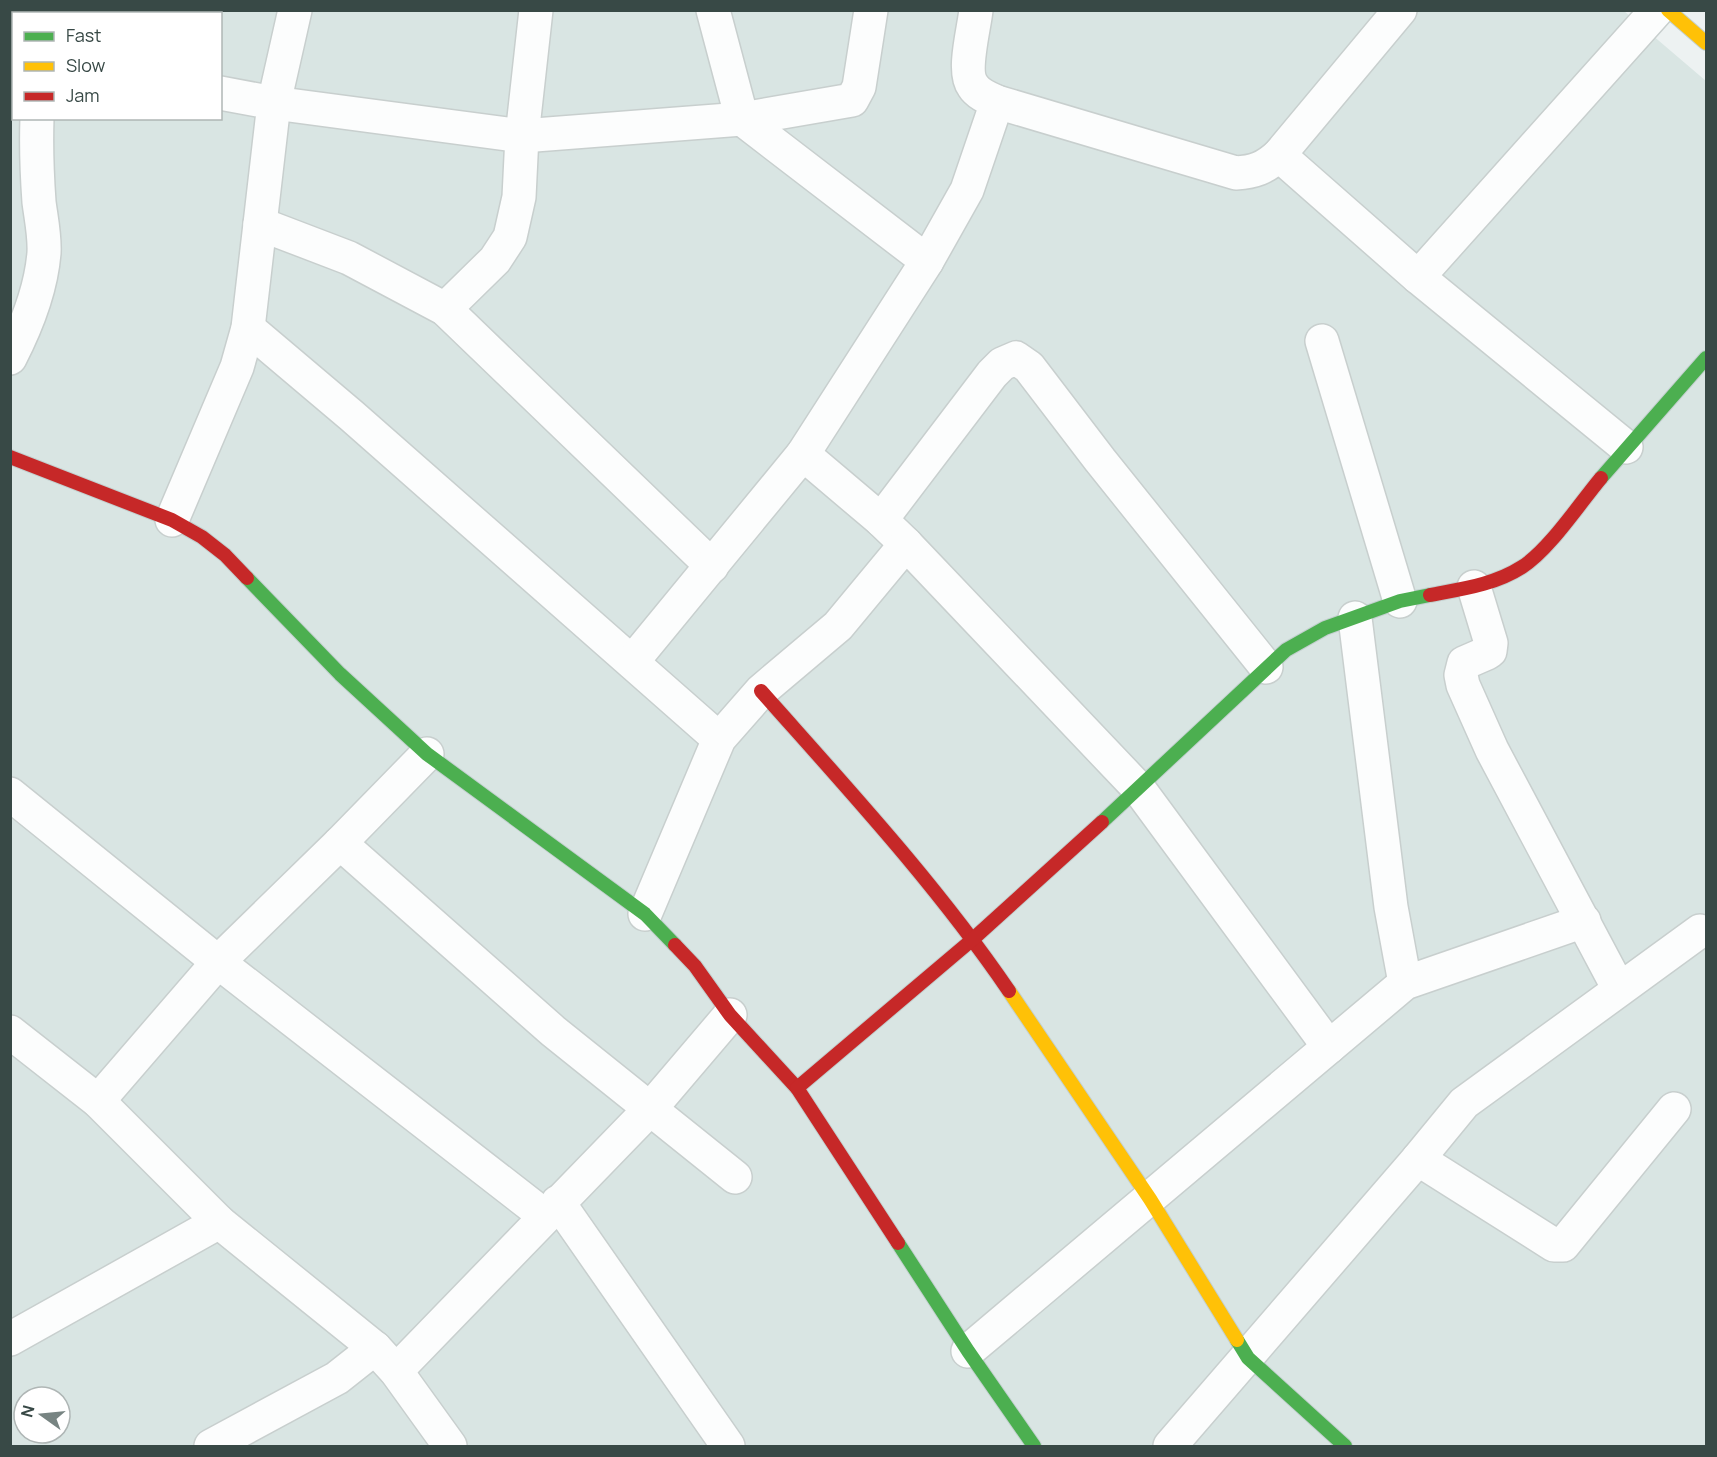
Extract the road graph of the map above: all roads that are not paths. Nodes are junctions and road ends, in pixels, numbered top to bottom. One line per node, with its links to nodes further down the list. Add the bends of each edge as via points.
1 (295, 10): 12 (street)
2 (536, 10): 15 (street)
3 (713, 10): 13 (street)
4 (871, 10): 13 (street, via 859,87 852,100)
5 (976, 10): 11 (street, via 968,72 971,85)
6 (1400, 10): 16 (street)
7 (1657, 10): 19 (street)
8 (1668, 10): 9 (street)
9 (1707, 43)
10 (222, 93): 12 (street)
11 (997, 102): 16 (street, via 1236,173 1254,172); 18 (street, via 967,190)
12 (274, 103): 15 (street); 17 (street)
13 (742, 119): 15 (street); 18 (street)
14 (37, 120): 23 (street, via 44,249 30,317)
15 (522, 136): 20 (street, via 519,197 510,237 495,260)
16 (1279, 155): 19 (street)
17 (260, 224): 20 (street, via 349,258); 21 (street)
18 (927, 261): 26 (street)
19 (1418, 277): 25 (street)
20 (445, 309): 31 (street)
21 (248, 328): 28 (street, via 237,367); 35 (street)
22 (1322, 341): 33 (street)
23 (10, 358)
24 (1707, 358): 25 (street)
25 (1626, 447): 32 (street, via 1538,555 1503,577)
26 (803, 454): 29 (street); 31 (street)
27 (10, 457): 28 (street)
28 (172, 520): 39 (street, via 225,555 340,674)
29 (881, 520): 30 (street); 36 (street, via 992,374 1016,358 1029,367)
30 (906, 543): 37 (street, via 838,626); 40 (street)
31 (712, 566): 35 (street)
32 (1474, 587): 33 (street); 44 (street, via 1491,644 1490,651 1464,663 1463,685 1492,750)
33 (1400, 601): 34 (street)
34 (1354, 618): 36 (street, via 1308,636); 48 (street, via 1391,907)
35 (632, 662): 38 (street)
36 (1266, 667): 40 (street)
37 (760, 691): 38 (street); 46 (street)
38 (719, 739): 43 (street)
39 (427, 754): 42 (street); 43 (street)
40 (1139, 789): 46 (street); 52 (street)
41 (10, 794): 47 (street)
42 (340, 843): 47 (street); 55 (street, via 553,1031)
43 (645, 914): 50 (street, via 695,966)
44 (1584, 921): 48 (street); 49 (street)
45 (1700, 931): 49 (street)
46 (973, 939): 53 (street); 59 (street)
47 (218, 962): 54 (street); 60 (street)
48 (1406, 983): 52 (street)
49 (1619, 989): 57 (street, via 1464,1102)
50 (730, 1015): 53 (street); 55 (street)
51 (10, 1032): 54 (street)
52 (1329, 1047): 59 (street)
53 (797, 1088): 63 (street)
54 (98, 1101): 61 (street)
55 (650, 1109): 58 (street); 60 (street)
56 (1674, 1109): 57 (street, via 1559,1247)
57 (1418, 1159): 64 (street)
58 (735, 1177)
59 (1150, 1199): 63 (street); 64 (street)
60 (551, 1209): 65 (street); 68 (street)
61 (219, 1222): 62 (street); 65 (street)
62 (10, 1339)
63 (968, 1351): 69 (street)
64 (1248, 1358): 70 (street); 71 (street)
65 (386, 1360): 66 (street, via 337,1378); 67 (street)
66 (212, 1446)
67 (450, 1446)
68 (728, 1446)
69 (1034, 1446)
70 (1170, 1446)
71 (1345, 1446)

